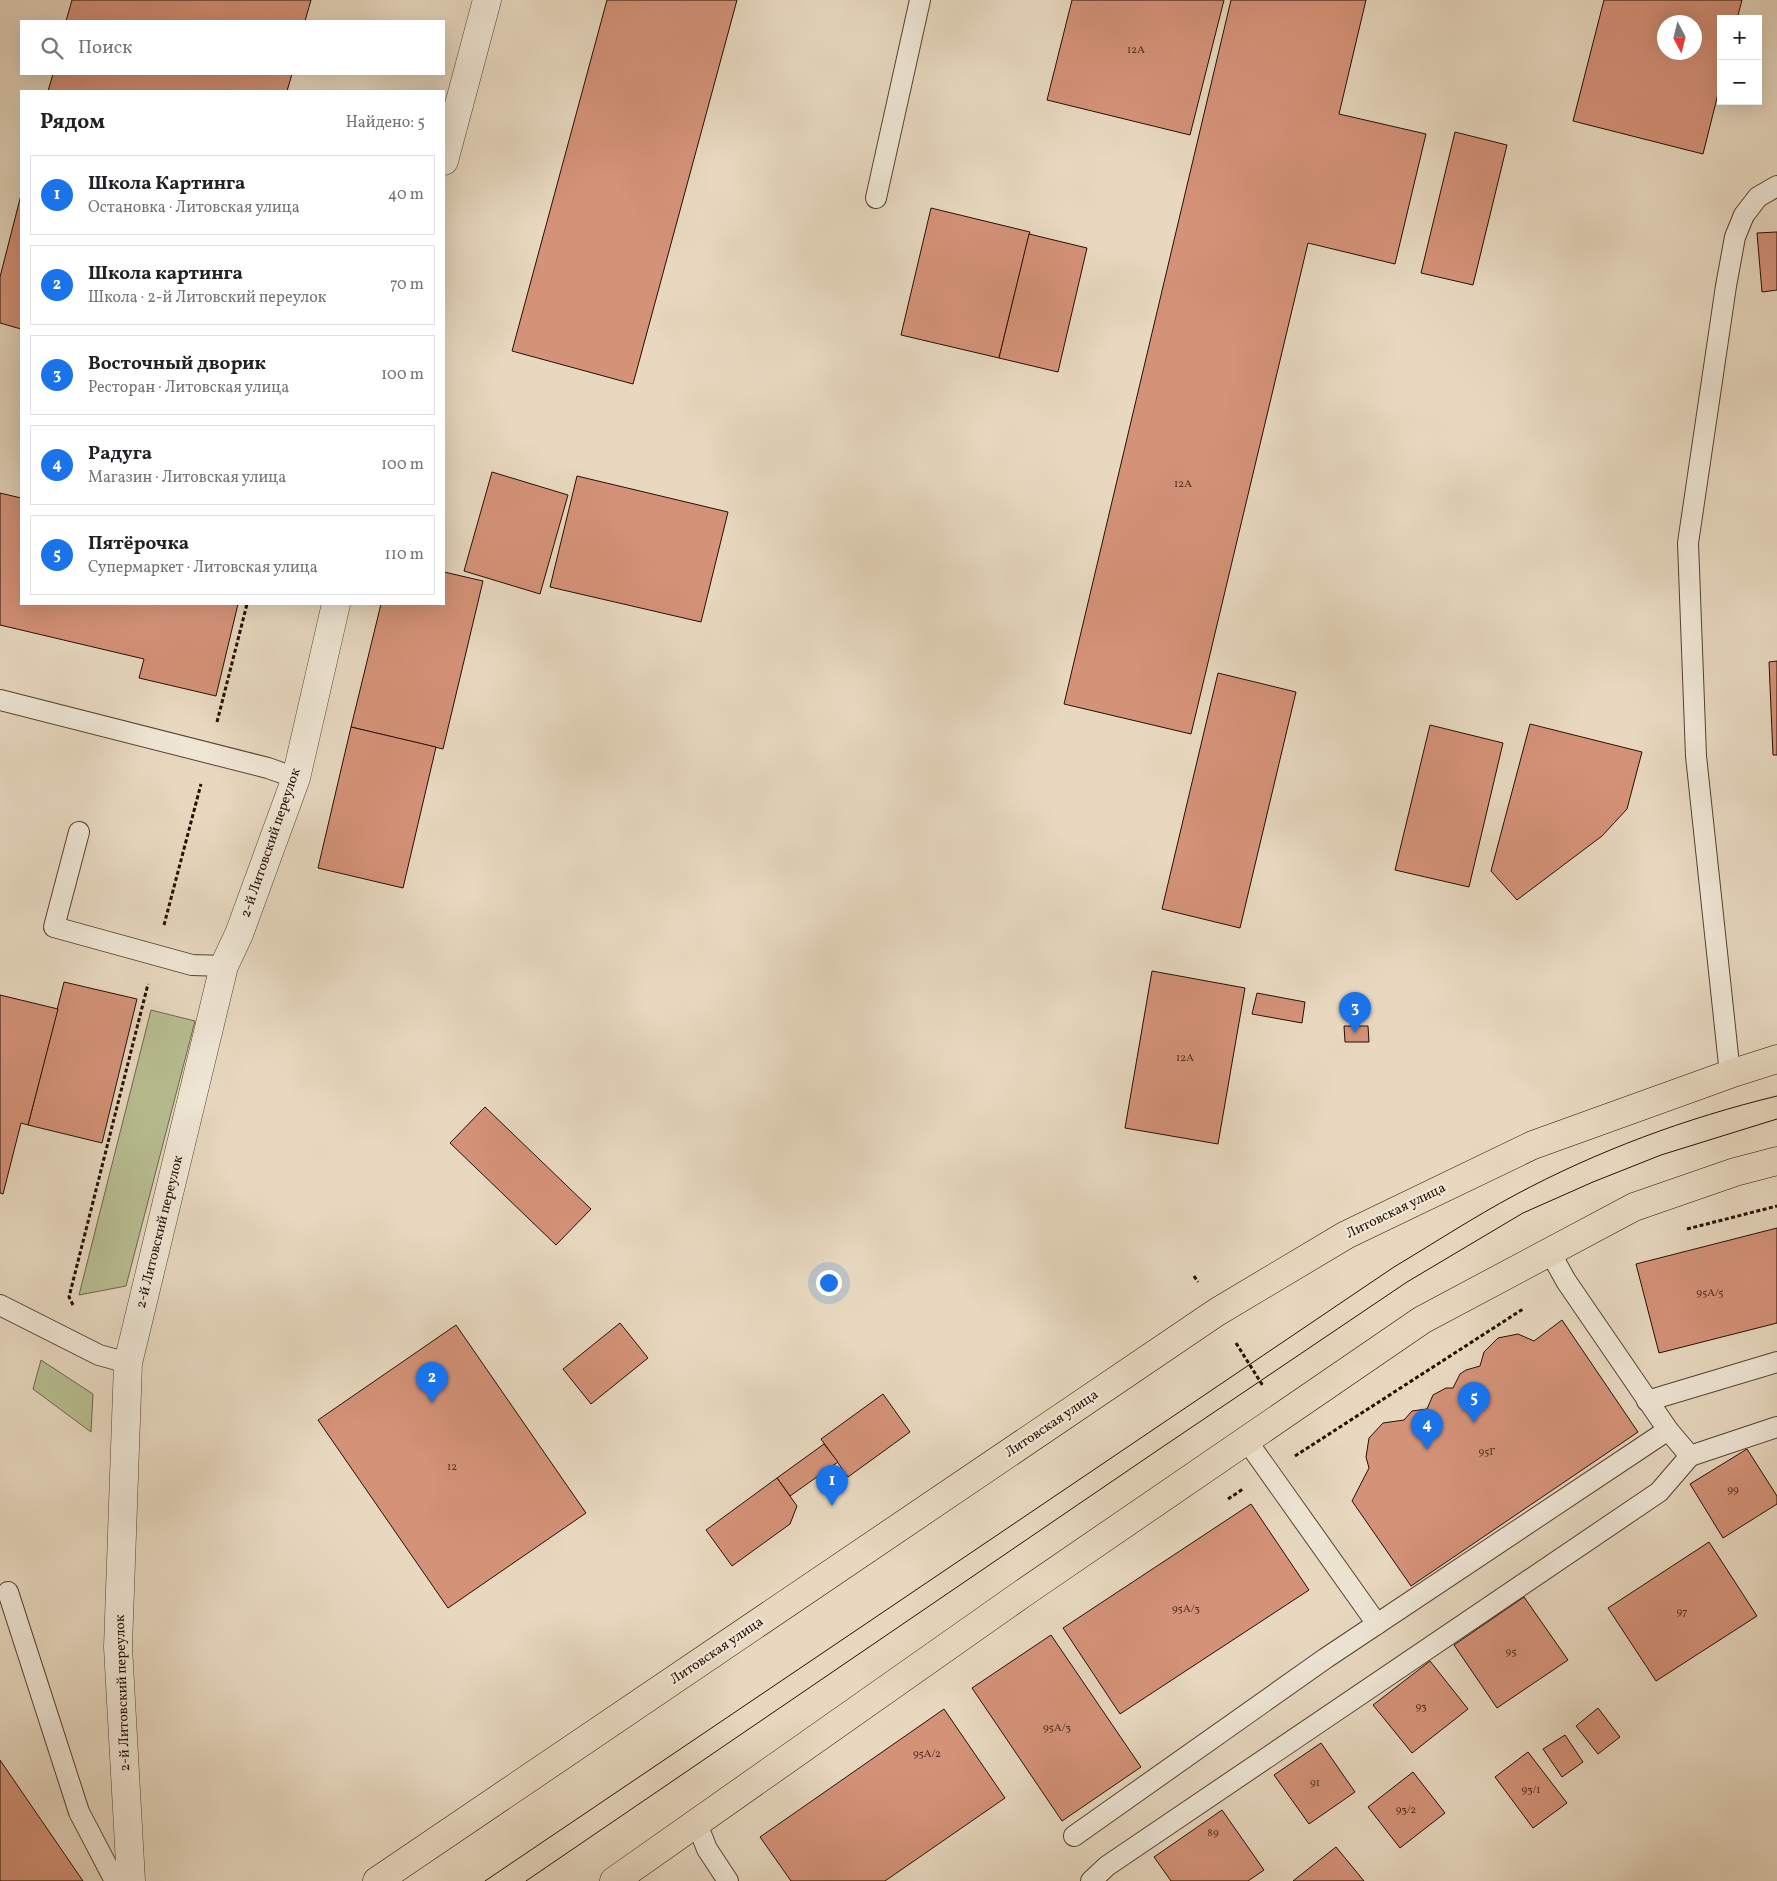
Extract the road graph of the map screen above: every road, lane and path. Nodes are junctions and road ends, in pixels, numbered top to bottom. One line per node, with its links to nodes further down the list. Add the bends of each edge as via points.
1 (487, 0): 3 (street)
2 (920, 0): 5 (lane)
3 (445, 156)
4 (1777, 186): 12 (lane, via 1758,197 1744,215 1735,237 1688,543 1696,756)
5 (876, 198)
6 (336, 605): 8 (street, 2-й Литовский переулок)
7 (0, 700): 8 (lane, via 268,768)
8 (296, 778): 10 (street, 2-й Литовский переулок, via 239,934)
9 (79, 832): 10 (lane, via 54,927 192,965)
10 (224, 966): 22 (street, 2-й Литовский переулок)
11 (1777, 1059): 12 (main road, Литовская улица)
12 (1730, 1074): 20 (main road, Литовская улица, via 1533,1145 1346,1235)
13 (1777, 1161): 16 (main road, via 1634,1207)
14 (1777, 1206): 15 (path)
15 (1684, 1230)
16 (1550, 1252): 18 (lane); 24 (main road, via 1422,1320)
17 (1194, 1276): 20 (path)
18 (1566, 1281): 23 (lane); 28 (path)
19 (0, 1305): 22 (lane, via 99,1355)
20 (1217, 1312): 24 (path); 38 (main road, Литовская улица)
21 (1777, 1362): 23 (lane)
22 (128, 1364): 37 (street, 2-й Литовский переулок, via 118,1647)
23 (1647, 1401): 26 (lane)
24 (1283, 1417): 27 (main road); 28 (path)
25 (1777, 1427): 29 (lane)
26 (1668, 1430): 29 (lane); 33 (lane)
27 (1247, 1441): 30 (lane); 34 (main road, via 1022,1594)
28 (1304, 1450): 30 (path)
29 (1690, 1456): 41 (lane, via 1659,1492 1107,1866)
30 (1270, 1472): 31 (path); 33 (lane)
31 (1220, 1504)
32 (8, 1592): 36 (lane, via 79,1812)
33 (1377, 1624): 35 (lane)
34 (697, 1824): 39 (main road); 40 (lane, via 707,1849)
35 (1074, 1836)
36 (115, 1881)
37 (131, 1881)
38 (377, 1881)
39 (614, 1881)
40 (728, 1881)
41 (1091, 1881)

